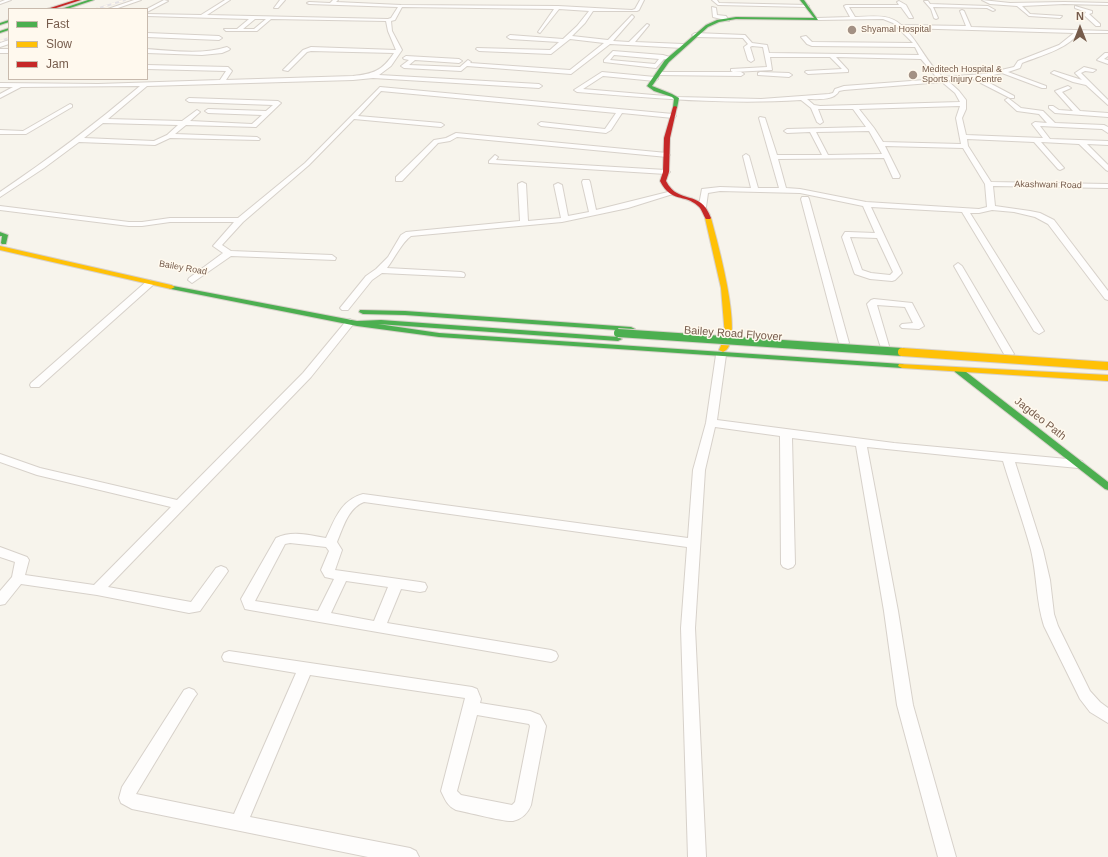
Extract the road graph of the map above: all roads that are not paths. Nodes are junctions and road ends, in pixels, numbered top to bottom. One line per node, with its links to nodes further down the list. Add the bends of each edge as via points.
1 (9, 0): 20 (street)
2 (79, 0): 36 (main road)
3 (92, 0): 37 (main road)
4 (102, 0): 38 (main road)
5 (139, 0): 39 (street)
6 (144, 0): 40 (street)
7 (228, 0): 49 (street)
8 (283, 0): 32 (street)
9 (442, 0): 29 (street)
10 (642, 0): 43 (street, via 635,11 602,7)
11 (714, 0): 22 (street, via 718,4)
12 (860, 0): 30 (street)
13 (898, 0): 31 (street)
14 (924, 0): 27 (street)
15 (984, 0): 24 (street)
16 (1055, 0): 23 (street)
17 (166, 2): 45 (street)
18 (334, 2): 21 (street); 28 (street)
19 (541, 2): 33 (street)
20 (0, 3)
21 (309, 3)
22 (805, 3): 58 (main road)
23 (1063, 3): 25 (street); 26 (street); 35 (street)
24 (1018, 4): 25 (street); 54 (street, via 1029,15)
25 (1045, 4): 54 (street)
26 (1108, 4)
27 (929, 5): 44 (street, via 988,7); 57 (street, via 934,10)
28 (401, 6): 29 (street); 59 (street, via 393,19)
29 (438, 6): 33 (street)
30 (865, 6): 31 (street); 56 (street, via 846,6)
31 (904, 6): 53 (street)
32 (276, 7)
33 (538, 7): 34 (street)
34 (558, 7): 43 (street, via 581,6); 69 (street)
35 (1077, 7): 42 (street); 62 (street, via 1090,12 1086,14)
36 (52, 8)
37 (66, 8)
38 (77, 8)
39 (113, 8)
40 (118, 8)
41 (714, 8): 60 (street, via 714,16)
42 (1108, 8)
43 (592, 9): 76 (street, via 588,17)
44 (994, 10)
45 (148, 11)
46 (962, 12): 64 (street)
47 (298, 14): 55 (street)
48 (148, 15): 49 (street)
49 (202, 16): 51 (street)
50 (632, 16): 77 (street)
51 (254, 17): 52 (street); 66 (street)
52 (271, 17): 55 (street); 66 (street, via 255,30)
53 (911, 17)
54 (1060, 17): 67 (street)
55 (293, 18): 59 (street)
56 (853, 18): 58 (street); 63 (street, via 883,18)
57 (936, 18)
58 (817, 19): 60 (main road, via 753,17)
59 (388, 20): 85 (street)
60 (727, 20): 71 (main road, via 707,26)
61 (647, 25): 78 (street)
62 (1098, 25)
63 (900, 26): 64 (street); 80 (street)
64 (969, 27): 67 (street)
65 (226, 30): 66 (street)
66 (238, 30)
67 (1068, 30): 68 (street)
68 (1078, 30): 70 (street); 111 (street, via 1067,42 1024,60 1018,63 1018,67)
69 (540, 32)
70 (1108, 32)
71 (695, 34): 79 (street, via 745,37); 81 (main road)
72 (148, 35): 75 (street)
73 (510, 37): 76 (street)
74 (804, 37): 80 (street, via 812,44)
75 (219, 38)
76 (567, 39): 77 (street); 82 (street, via 551,52)
77 (609, 42): 78 (street); 102 (street)
78 (631, 43): 81 (street)
79 (751, 44): 88 (street, via 764,46); 96 (street, via 747,47)
80 (917, 45): 91 (street)
81 (683, 46): 94 (main road)
82 (480, 49)
83 (227, 50): 84 (street, via 203,53)
84 (148, 51)
85 (398, 52): 92 (street); 107 (street, via 311,49)
86 (1107, 54): 98 (street, via 1100,60)
87 (630, 55): 89 (street); 99 (street); 99 (street, via 613,53 606,61)
88 (767, 55): 90 (street); 108 (street, via 770,70)
89 (646, 56): 94 (street); 100 (street)
90 (832, 56): 91 (street); 110 (street, via 846,71)
91 (922, 57): 120 (street)
92 (394, 58): 93 (street); 115 (street, via 389,65)
93 (413, 58): 97 (street); 105 (street, via 404,66)
94 (666, 58): 100 (street, via 656,66); 113 (main road)
95 (484, 60): 103 (street)
96 (751, 60)
97 (459, 61)
98 (1108, 62)
99 (622, 63): 100 (street)
100 (640, 64)
101 (571, 65): 102 (street)
102 (579, 65): 103 (street, via 572,72)
103 (476, 66): 105 (street, via 468,64 461,69)
104 (148, 67): 121 (street, via 228,69)
105 (449, 68): 118 (street)
106 (620, 69): 113 (street)
107 (286, 70)
108 (733, 70)
109 (1093, 70): 122 (street, via 1084,69 1078,73)
110 (808, 72)
111 (1004, 72): 117 (street); 127 (street)
112 (1054, 73): 122 (street, via 1075,82)
113 (657, 75): 114 (street); 133 (main road, via 649,87 669,92); 133 (street, via 602,74 577,90)
114 (789, 75)
115 (373, 76): 116 (street); 121 (street)
116 (390, 76): 118 (street); 129 (street)
117 (974, 77): 120 (street); 157 (street, via 1010,99 1019,110 1040,111)
118 (438, 79): 126 (street)
119 (31, 80): 125 (street)
120 (942, 80): 134 (street, via 844,88 830,96); 137 (street, via 957,92)
121 (222, 82): 123 (street)
122 (1087, 83): 130 (street)
123 (145, 84): 125 (street); 152 (street)
124 (0, 85): 125 (street)
125 (19, 86): 132 (street)
126 (539, 86)
127 (1044, 87)
128 (1068, 88): 147 (street, via 1058,91)
129 (380, 89): 143 (street); 150 (street)
130 (1094, 90): 131 (street); 136 (street)
131 (1108, 91)
132 (0, 96)
133 (677, 99): 134 (street); 149 (main road)
134 (803, 99): 140 (street)
135 (189, 100): 146 (street, via 278,103)
136 (1107, 101)
137 (963, 104): 139 (street); 165 (street, via 959,118)
138 (70, 106): 163 (street, via 24,133)
139 (854, 106): 140 (street); 159 (street)
140 (814, 107): 153 (street)
141 (1051, 107): 145 (street, via 1056,111)
142 (208, 110): 146 (street)
143 (620, 111): 149 (street); 155 (street, via 606,131)
144 (197, 112): 154 (street)
145 (1066, 112): 147 (street); 158 (street)
146 (269, 113): 154 (street, via 254,126)
147 (1078, 113): 148 (street)
148 (1108, 115)
149 (673, 116): 174 (main road, via 667,138)
150 (353, 117): 156 (street); 202 (street, via 307,164)
151 (762, 118): 178 (street)
152 (102, 121): 154 (street); 167 (street)
153 (820, 122)
154 (184, 123): 164 (street)
155 (541, 124)
156 (441, 125)
157 (1053, 125): 158 (street); 169 (street, via 1036,124)
158 (1079, 126): 160 (street)
159 (872, 129): 161 (street); 172 (street)
160 (1107, 129)
161 (812, 130): 162 (street); 179 (street)
162 (787, 131)
163 (0, 132)
164 (169, 136): 166 (street); 167 (street, via 156,144)
165 (962, 137): 168 (street); 173 (street)
166 (257, 139)
167 (77, 140): 193 (street)
168 (1036, 140): 169 (street); 180 (street)
169 (1048, 141): 170 (street)
170 (1081, 142): 171 (street); 181 (street)
171 (1108, 143)
172 (880, 144): 173 (street); 176 (street)
173 (965, 146): 187 (street)
174 (667, 155): 182 (main road); 184 (street, via 458,134 448,140 436,141)
175 (746, 156): 190 (street)
176 (886, 156): 179 (street); 183 (street)
177 (495, 157): 182 (street, via 491,162)
178 (774, 157): 179 (street); 191 (street)
179 (826, 157)
180 (1060, 168)
181 (1108, 169)
182 (666, 172): 192 (main road, via 663,181)
183 (896, 176)
184 (400, 179)
185 (586, 182): 200 (street)
186 (522, 184): 203 (street)
187 (989, 184): 189 (street, Akashwani Road); 198 (street)
188 (558, 185): 201 (street)
189 (1108, 186)
190 (755, 189): 191 (street); 196 (street, via 708,189)
191 (783, 190): 195 (street, via 815,193)
192 (672, 193): 196 (main road, via 696,200); 200 (street)
193 (0, 195)
194 (805, 199): 224 (street)
195 (866, 204): 199 (street); 205 (street)
196 (703, 205): 223 (main road, via 725,288)
197 (0, 208): 202 (street, via 128,224 170,220)
198 (991, 208): 199 (street, via 984,211); 216 (street, via 1043,216 1051,222)
199 (964, 210): 221 (street)
200 (593, 214): 201 (street)
201 (565, 219): 203 (street)
202 (240, 220): 207 (street, via 217,246)
203 (524, 223): 211 (street, via 405,235)
204 (0, 234): 206 (main road, via 5,235)
205 (880, 236): 205 (street, via 898,273 892,278 863,275 858,272 846,237 848,234)
206 (1, 244): 210 (main road); 214 (main road)
207 (229, 253): 208 (street); 213 (street)
208 (332, 258)
209 (958, 266): 228 (street)
210 (138, 270)
211 (380, 270): 212 (street); 217 (street)
212 (461, 274)
213 (189, 279): 215 (main road, Bailey Road)
214 (150, 283): 219 (main road); 237 (street)
215 (208, 283)
216 (1107, 294)
217 (341, 308): 218 (main road)
218 (363, 312): 222 (main road, Bailey Road Flyover, via 385,317); 223 (main road)
219 (354, 323): 222 (main road, Bailey Road Flyover, via 381,322); 229 (main road, via 439,335); 245 (street)
220 (906, 326): 225 (street, via 920,325 909,305 874,302 872,304)
221 (1039, 331)
222 (618, 336): 232 (main road, Bailey Road Flyover, bridge); 235 (main road, Bailey Road Flyover)
223 (729, 336): 224 (main road); 229 (main road)
224 (844, 343): 225 (main road)
225 (884, 346): 226 (main road)
226 (901, 347): 227 (main road); 231 (main road)
227 (975, 352): 228 (main road); 234 (main road)
228 (1009, 354): 230 (main road)
229 (721, 355): 231 (main road); 238 (street)
230 (1108, 360)
231 (906, 366): 233 (main road)
232 (1108, 366)
233 (958, 370): 234 (main road); 243 (main road, Jagdeo Path)
234 (984, 371): 236 (main road)
235 (1108, 371)
236 (1108, 378)
237 (35, 385)
238 (711, 423): 239 (street); 247 (street, via 700,470)
239 (786, 434): 240 (street); 249 (street)
240 (861, 443): 242 (street); 268 (street, via 892,611 905,705)
241 (0, 458): 245 (street, via 37,471)
242 (1008, 458): 243 (street); 264 (street, via 1037,550 1051,626 1085,695 1095,707)
243 (1078, 464): 244 (main road, Jagdeo Path)
244 (1108, 487)
245 (180, 505): 255 (street)
246 (330, 543): 247 (street, via 349,506 356,499 364,498); 251 (street, via 336,550 328,570 330,574); 257 (street, via 291,538 282,540 248,599 250,605)
247 (694, 543): 267 (street, via 688,628)
248 (0, 552): 252 (street, via 22,560)
249 (788, 564)
250 (221, 571): 255 (street, via 198,604 189,608)
251 (342, 576): 253 (street); 257 (street)
252 (18, 579): 255 (street); 256 (street)
253 (397, 583): 254 (street); 258 (street)
254 (420, 587)
255 (97, 590)
256 (0, 600)
257 (322, 617): 258 (street)
258 (379, 626): 259 (street)
259 (551, 656)
260 (229, 657): 261 (street)
261 (306, 668): 263 (street, via 472,693); 265 (street)
262 (189, 694): 265 (street, via 128,792 127,798)
263 (471, 708): 263 (street, via 449,790 452,797 456,802 518,811 523,805 538,726 535,720 530,718)
264 (1108, 716)
265 (239, 822): 266 (street)
266 (410, 857)
267 (697, 857)
268 (947, 857)

